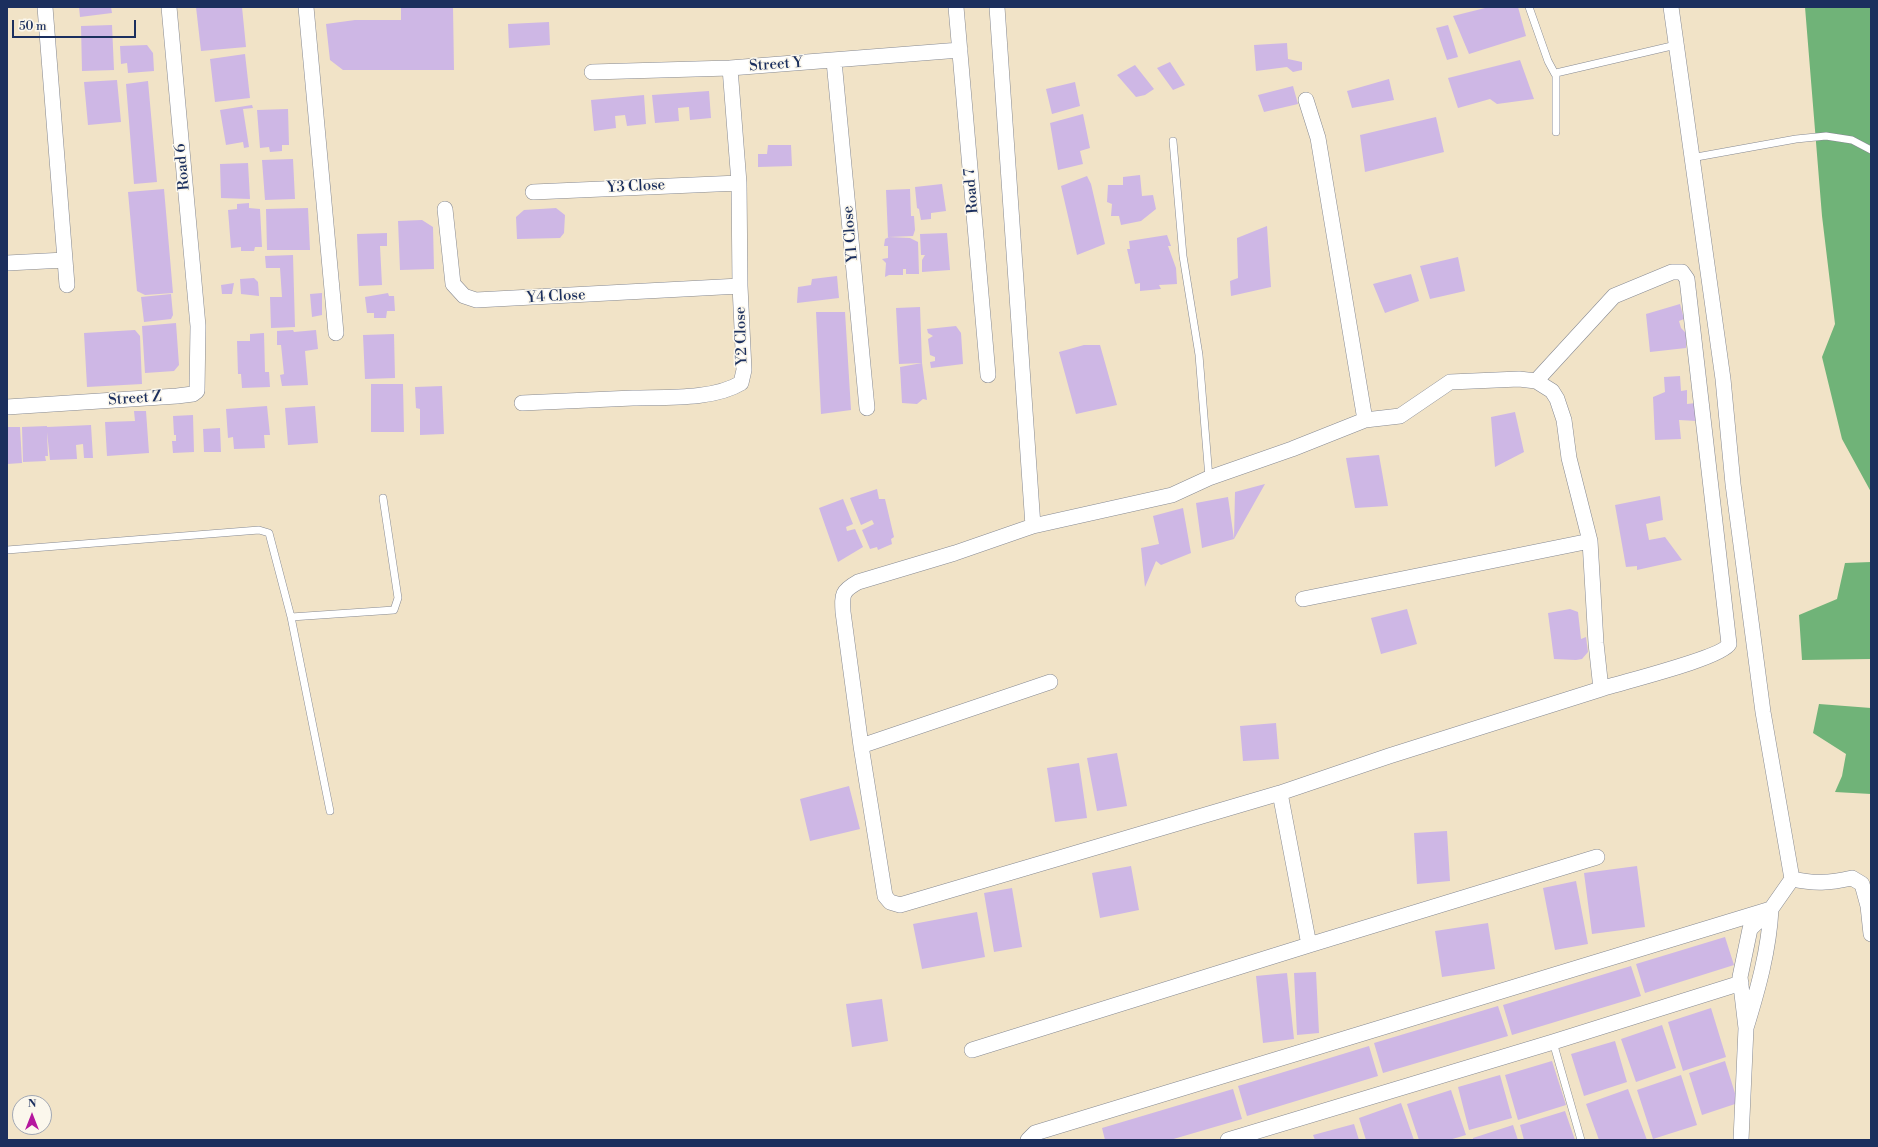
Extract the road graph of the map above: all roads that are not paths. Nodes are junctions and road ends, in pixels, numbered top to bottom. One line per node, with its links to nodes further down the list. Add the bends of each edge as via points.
1 (45, 7): 22 (street)
2 (169, 7): 26 (street, Road 6)
3 (306, 7): 27 (street)
4 (956, 7): 9 (street, Road 7)
5 (997, 7): 36 (street)
6 (1671, 7): 8 (street)
7 (1530, 8): 13 (lane)
8 (1676, 45): 13 (lane, via 1562,70); 18 (street)
9 (960, 50): 10 (street, Street Y); 28 (street, Road 7)
10 (834, 61): 11 (street, Street Y); 32 (street, Y1 Close)
11 (730, 68): 12 (street, Street Y); 19 (street, Y2 Close)
12 (592, 72)
13 (1555, 74): 15 (lane)
14 (1306, 100): 33 (street, via 1318,138)
15 (1556, 132)
16 (1173, 141): 34 (lane, via 1183,256 1199,355)
17 (1871, 150): 18 (lane, via 1852,140 1826,136)
18 (1691, 158): 47 (street, via 1723,379 1733,484 1763,712)
19 (739, 183): 20 (street, Y3 Close); 25 (street, Y2 Close)
20 (533, 192)
21 (445, 209): 25 (street, Y4 Close, via 453,284 464,296 476,300)
22 (65, 260): 23 (street); 24 (street)
23 (7, 263)
24 (67, 285)
25 (740, 286): 30 (street, Y2 Close, via 744,370 741,383 733,388 684,396)
26 (198, 326): 31 (street, Street Z, via 198,387 193,394)
27 (336, 333)
28 (988, 376)
29 (1536, 381): 33 (street, via 1519,379 1450,382 1400,416); 37 (street, via 1552,391 1557,399 1564,420 1569,458); 42 (street, via 1614,296 1672,272 1682,272 1687,279 1729,644 1727,648 1706,658)
30 (522, 403)
31 (7, 407)
32 (867, 408)
33 (1365, 420): 34 (street)
34 (1210, 478): 36 (street, via 1172,496)
35 (384, 498): 40 (lane, via 398,598 394,610)
36 (1033, 526): 43 (street, via 858,582 847,588 842,595 843,612)
37 (1590, 541): 39 (street); 42 (street, via 1596,643)
38 (7, 550): 40 (lane, via 258,530 269,533)
39 (1303, 599)
40 (291, 617): 45 (lane)
41 (1050, 682): 43 (street)
42 (1602, 688): 44 (street)
43 (861, 746): 44 (street, via 885,896 890,902 900,905)
44 (1280, 793): 50 (street)
45 (330, 811)
46 (1597, 857): 50 (street)
47 (1792, 879): 48 (street); 49 (street, via 1829,883 1852,878 1862,884 1868,906)
48 (1771, 909): 51 (street, via 1750,929); 52 (street, via 1770,935); 55 (street, via 1043,1130)
49 (1871, 934)
50 (1309, 945): 54 (street)
51 (1741, 983): 52 (street); 53 (street)
52 (1746, 1028): 58 (street)
53 (1553, 1042): 56 (street); 57 (lane)
54 (972, 1050)
55 (1028, 1140)
56 (1228, 1140)
57 (1581, 1140)
58 (1740, 1140)

